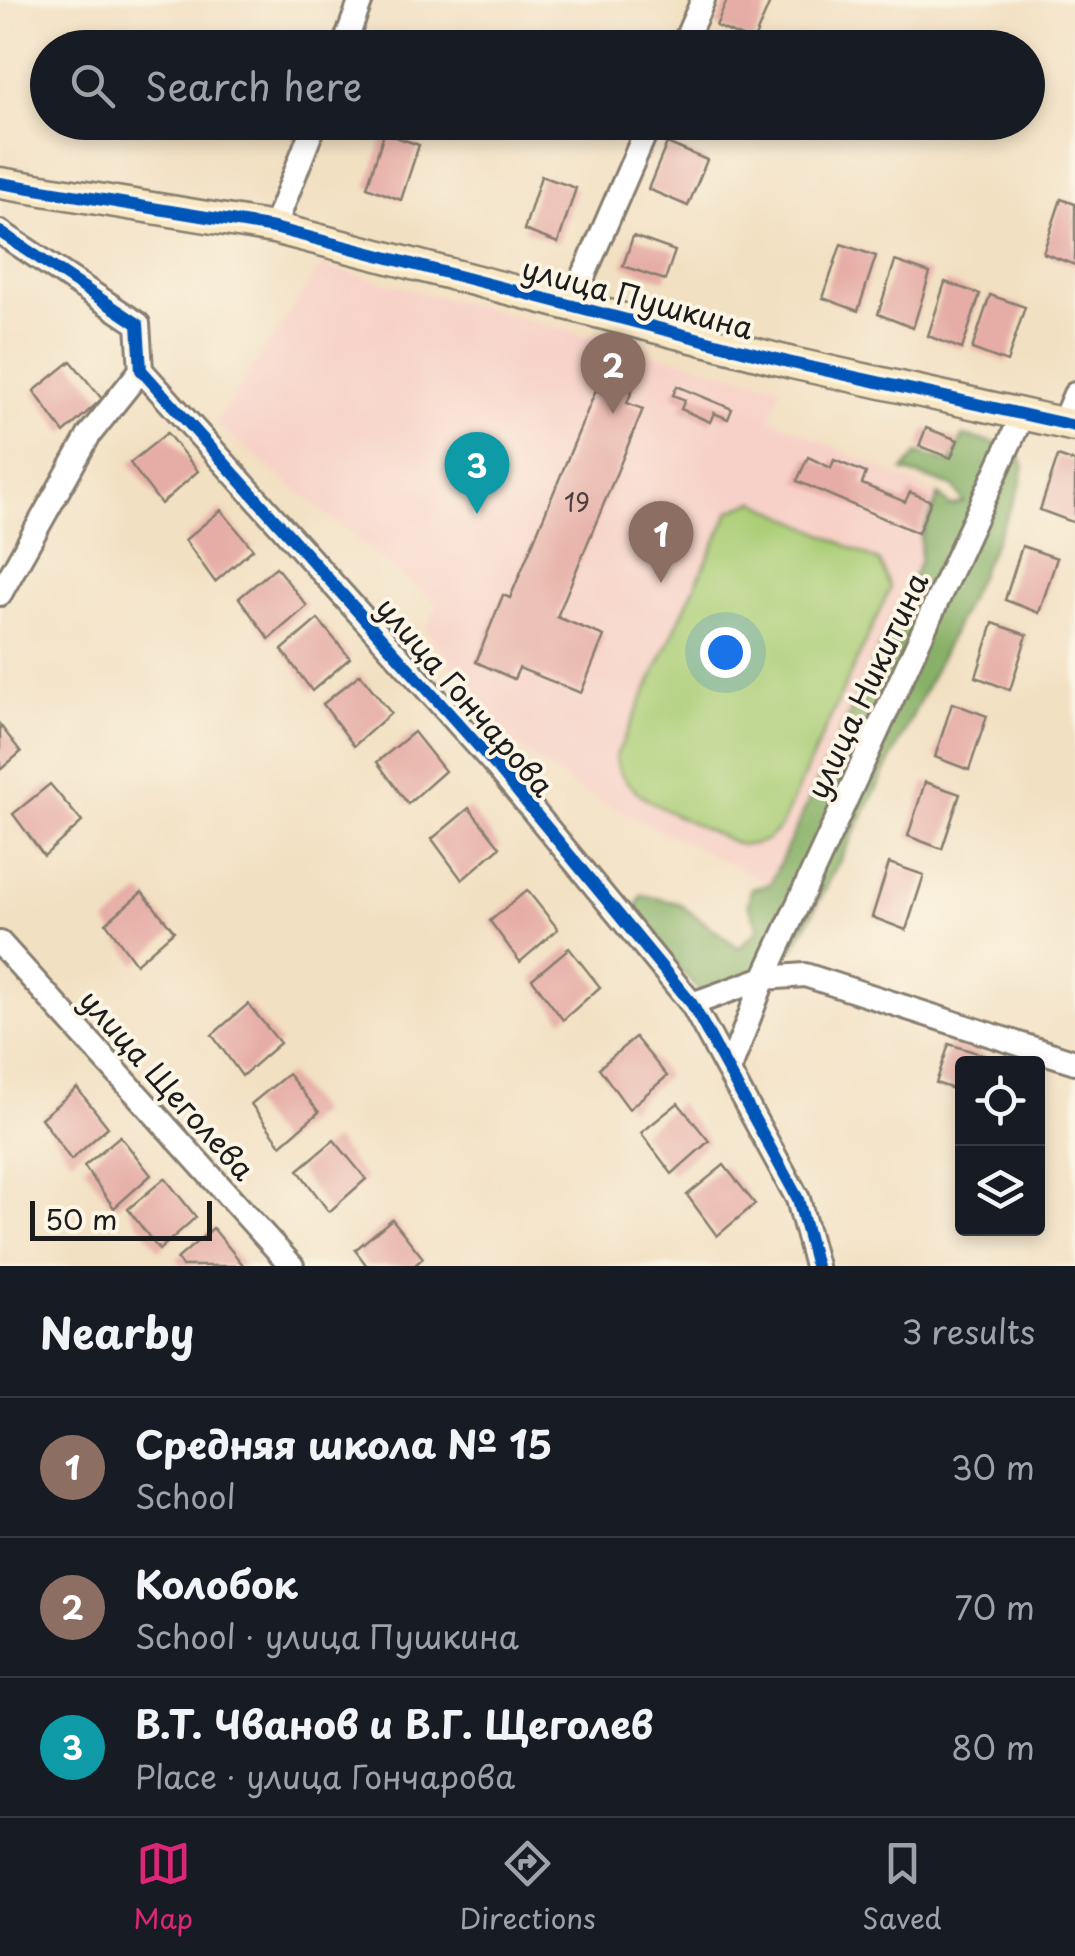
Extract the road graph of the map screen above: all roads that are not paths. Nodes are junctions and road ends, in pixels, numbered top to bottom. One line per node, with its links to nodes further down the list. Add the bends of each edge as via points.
1 (703, 0): 4 (street)
2 (356, 1): 3 (street)
3 (348, 30)
4 (690, 30)
5 (307, 140): 8 (street)
6 (642, 140): 10 (street)
7 (0, 183): 8 (street, улица Пушкина)
8 (274, 228): 10 (street, улица Пушкина)
9 (0, 232): 11 (street, via 138,324)
10 (571, 305): 13 (street, улица Пушкина)
11 (141, 370): 15 (street, via 90,434); 18 (street, улица Гончарова, via 498,768)
12 (1075, 394): 14 (street)
13 (1022, 416): 14 (street, улица Пушкина); 17 (street, улица Никитина)
14 (1068, 425)
15 (0, 594)
16 (0, 943): 21 (street, улица Щеголева)
17 (764, 978): 18 (street); 19 (street, via 805,975); 20 (street, улица Никитина)
18 (692, 1004): 20 (street, улица Гончарова)
19 (1075, 1062)
20 (729, 1071): 22 (street, улица Гончарова, via 798,1199)
21 (292, 1266)
22 (816, 1266)

